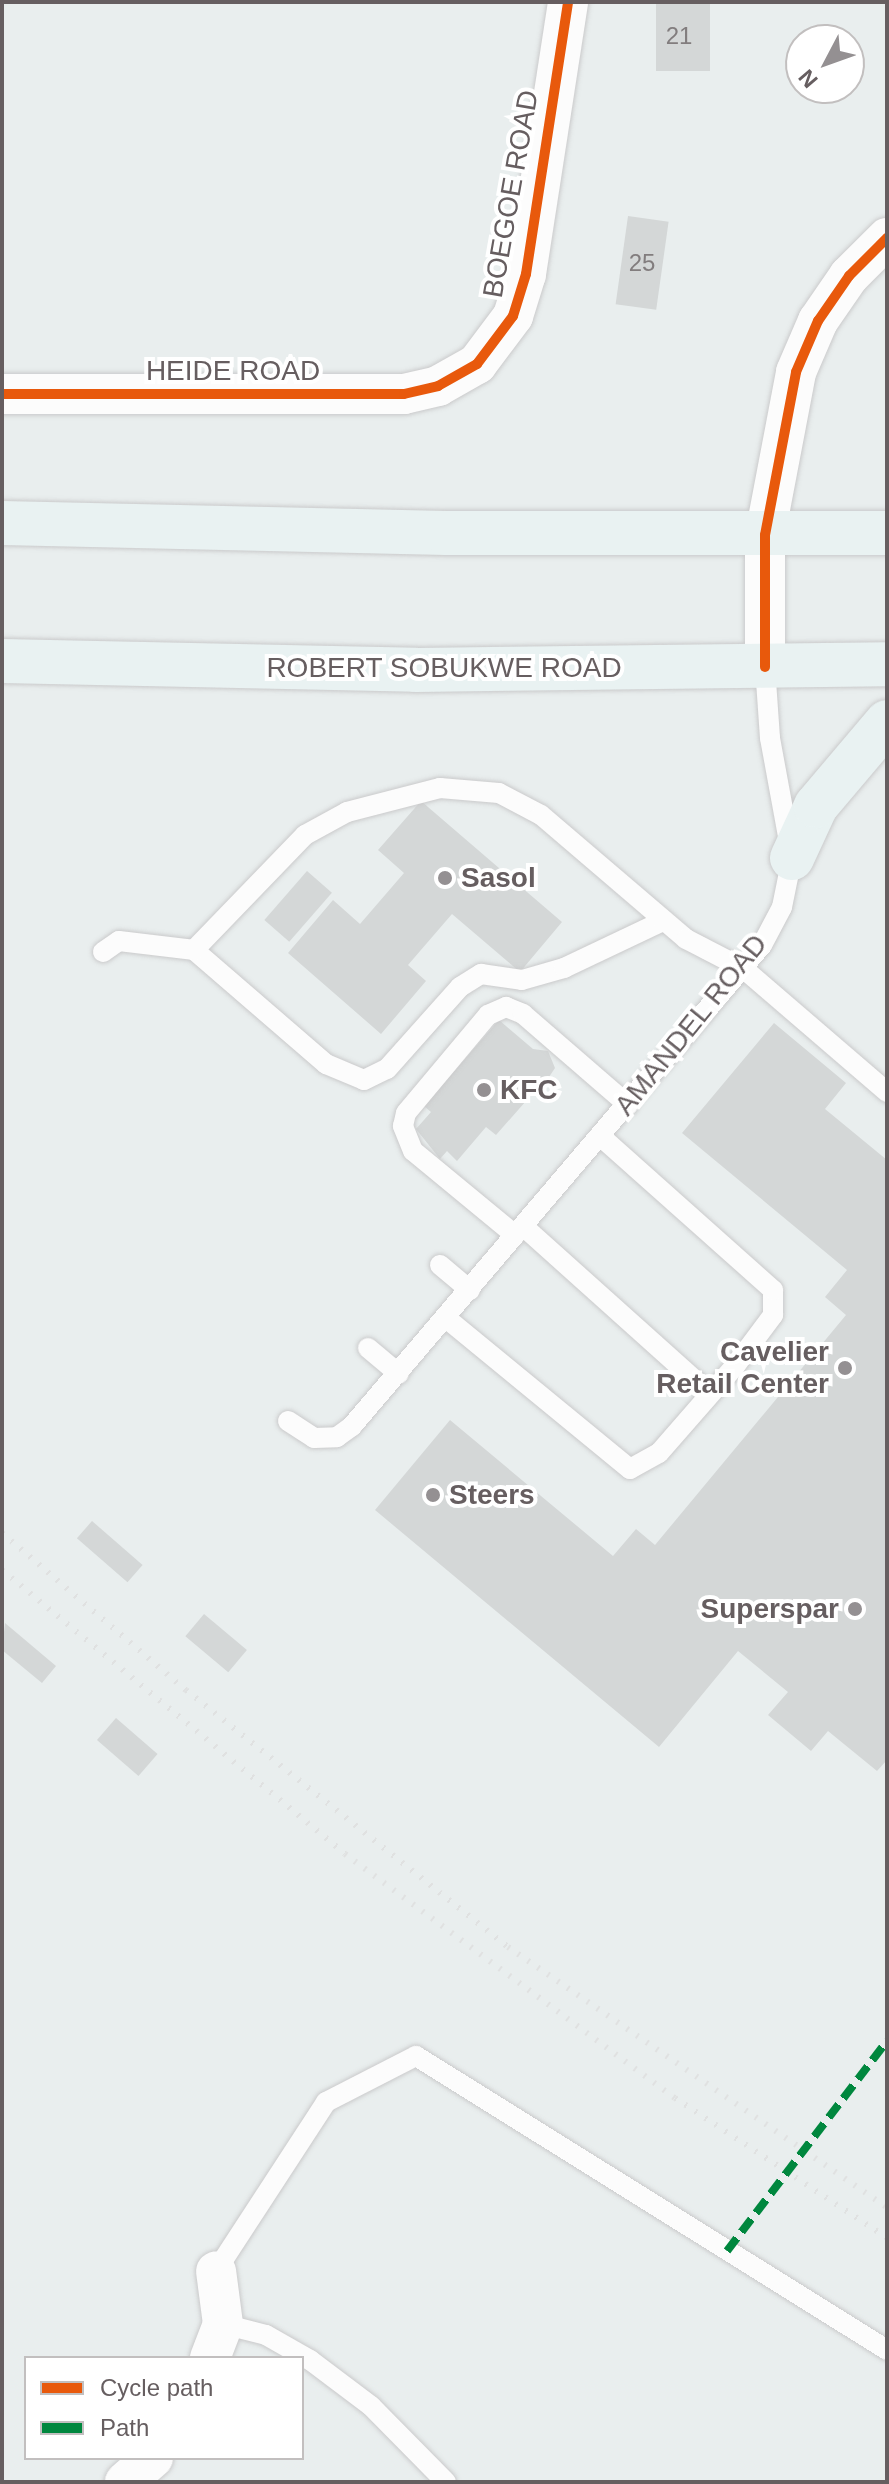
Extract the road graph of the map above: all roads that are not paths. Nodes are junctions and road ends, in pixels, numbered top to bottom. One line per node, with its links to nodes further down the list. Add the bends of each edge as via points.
1 (568, 2): 3 (street, BOEGOE ROAD, via 526,274 496,342)
2 (887, 238): 7 (street, via 849,276 818,321 796,372)
3 (460, 375): 4 (street, HEIDE ROAD, via 404,394)
4 (2, 394)
5 (2, 523): 7 (main road)
6 (887, 533): 7 (main road)
7 (765, 535): 10 (street)
8 (2, 661): 10 (main road, ROBERT SOBUKWE ROAD, via 416,670)
9 (887, 664): 10 (main road, ROBERT SOBUKWE ROAD)
10 (765, 667): 12 (lane, AMANDEL ROAD, via 770,738)
11 (887, 722): 12 (main road, via 816,806)
12 (792, 858): 16 (lane, AMANDEL ROAD, via 782,907)
13 (663, 921): 14 (lane, via 564,968 522,980 481,974 460,987 387,1069 364,1080 326,1064); 14 (lane, via 541,815 499,793 440,788 321,824); 16 (lane)
14 (194, 950): 15 (lane, via 119,941)
15 (103, 952)
16 (744, 969): 17 (lane); 18 (lane, AMANDEL ROAD)
17 (887, 1092)
18 (628, 1105): 19 (lane, AMANDEL ROAD); 20 (lane, via 523,1014 506,1007 488,1015 406,1113 403,1126 413,1151)
19 (600, 1136): 20 (lane, AMANDEL ROAD); 26 (lane, via 773,1290 777,1304 766,1328)
20 (519, 1231): 22 (lane, AMANDEL ROAD); 26 (lane)
21 (440, 1265): 22 (lane)
22 (470, 1290): 23 (lane, AMANDEL ROAD)
23 (446, 1318): 25 (lane, AMANDEL ROAD); 26 (lane, via 630,1469 659,1453)
24 (368, 1348): 25 (lane)
25 (399, 1374): 27 (lane, AMANDEL ROAD, via 337,1437 314,1438)
26 (710, 1394)
27 (288, 1421)
28 (216, 2271): 29 (street); 30 (lane, via 326,2102 416,2056)
29 (217, 2341): 31 (lane, via 266,2335)
30 (887, 2350)
31 (303, 2356)
32 (304, 2357): 35 (lane, via 371,2406)
33 (151, 2460): 34 (street)
34 (125, 2482)
35 (446, 2482)

